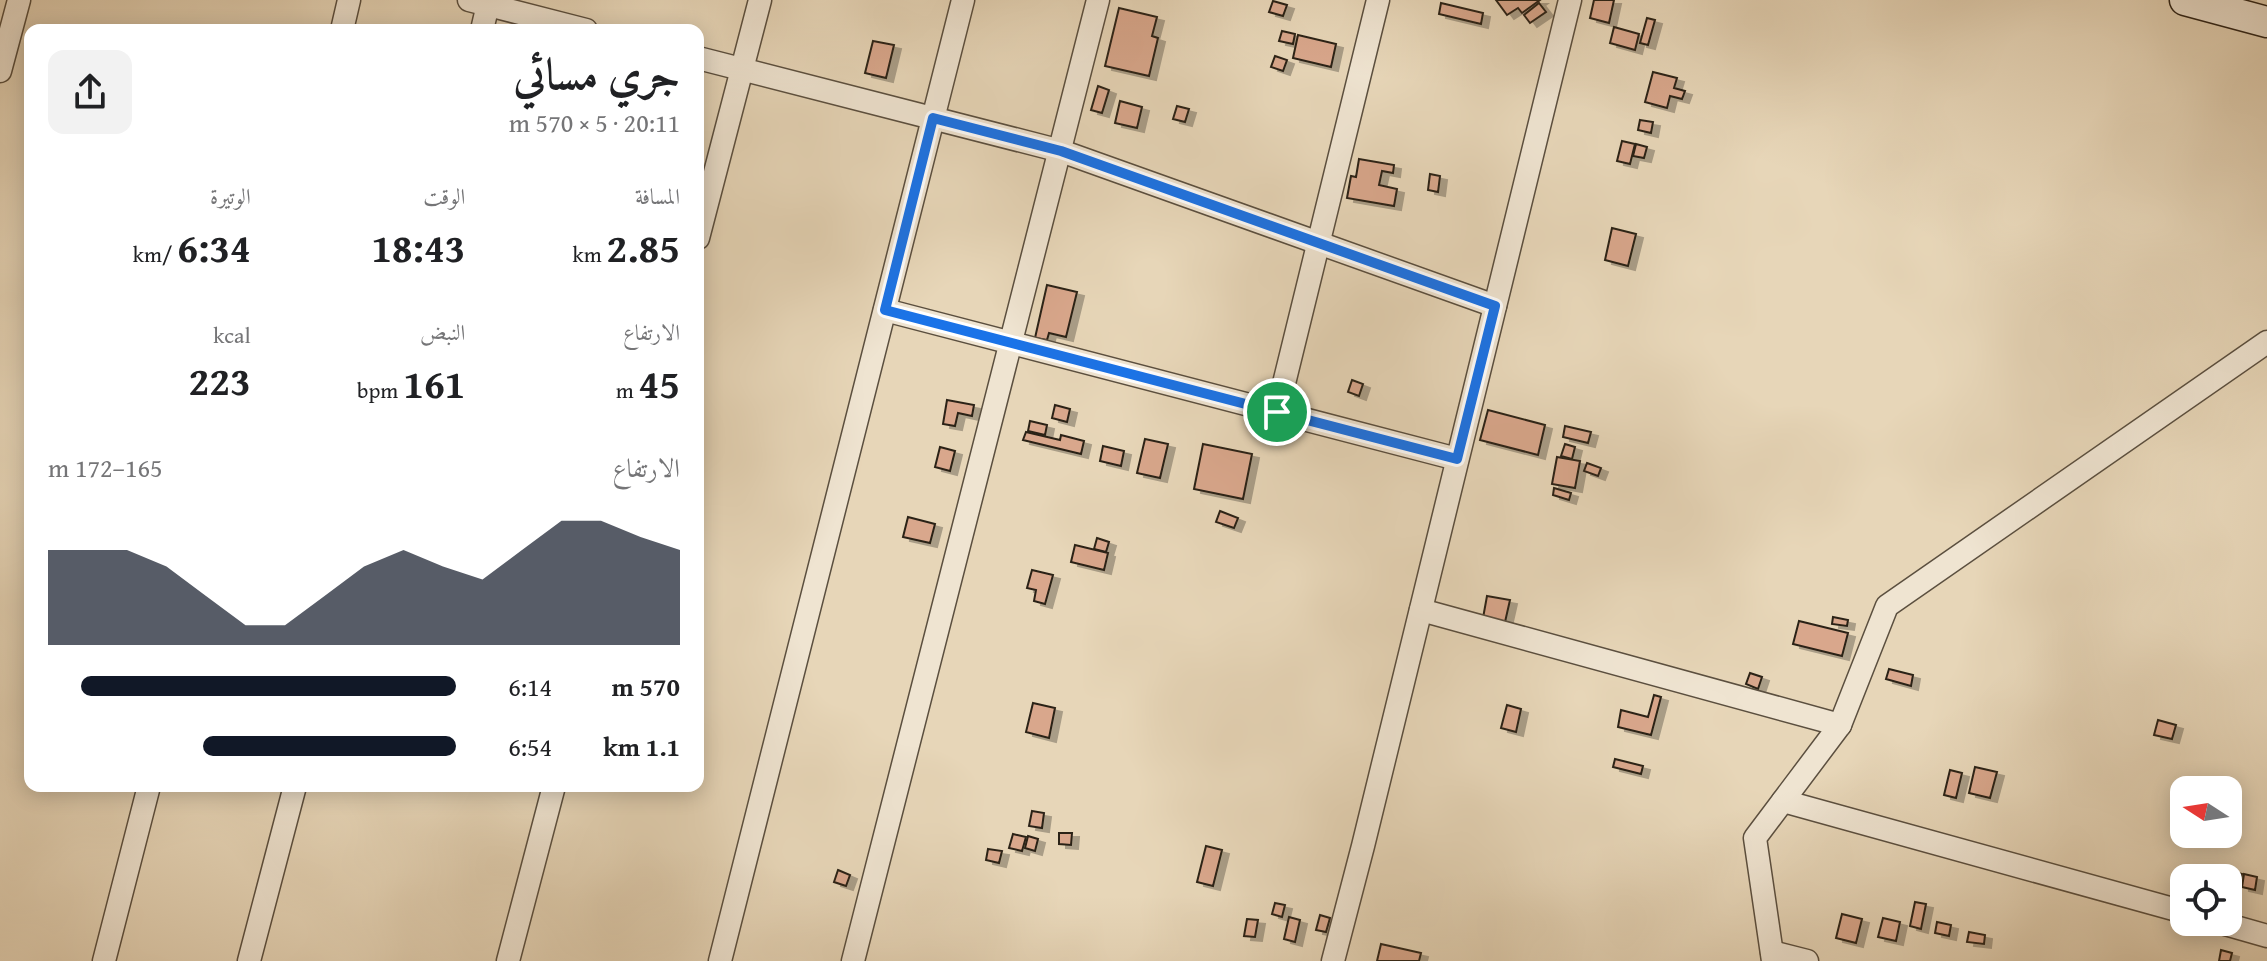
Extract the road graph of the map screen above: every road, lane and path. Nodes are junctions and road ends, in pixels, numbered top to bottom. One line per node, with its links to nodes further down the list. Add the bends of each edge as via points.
1 (19, 0): 16 (street)
2 (349, 0): 11 (street)
3 (760, 0): 15 (street)
4 (963, 0): 17 (street)
5 (1098, 0): 18 (street)
6 (1378, 0): 20 (street)
7 (1570, 0): 21 (street)
8 (2185, 0): 10 (main road)
9 (482, 2): 12 (street); 13 (street)
10 (2267, 22)
11 (343, 24)
12 (482, 24)
13 (564, 24)
14 (704, 60): 15 (street)
15 (742, 70): 17 (street); 19 (street)
16 (0, 71)
17 (933, 118): 18 (street); 22 (street)
18 (1061, 151): 20 (street); 24 (street)
19 (704, 215)
20 (1319, 243): 21 (street); 25 (street)
21 (1495, 306): 26 (street)
22 (885, 310): 24 (street); 40 (street)
23 (2267, 342): 28 (street, via 1887,606)
24 (1012, 343): 25 (street); 41 (street)
25 (1277, 412): 26 (street)
26 (1457, 459): 27 (street)
27 (1421, 610): 28 (street); 42 (street)
28 (1840, 725): 32 (street)
29 (147, 792): 37 (street)
30 (293, 792): 38 (street)
31 (552, 792): 39 (street)
32 (1783, 801): 33 (street); 36 (street, via 1755,838)
33 (2170, 908)
34 (2242, 929): 35 (street)
35 (2267, 936)
36 (1773, 957): 43 (street)
37 (104, 961)
38 (249, 961)
39 (508, 961)
40 (720, 961)
41 (853, 961)
42 (1333, 961)
43 (1807, 961)

